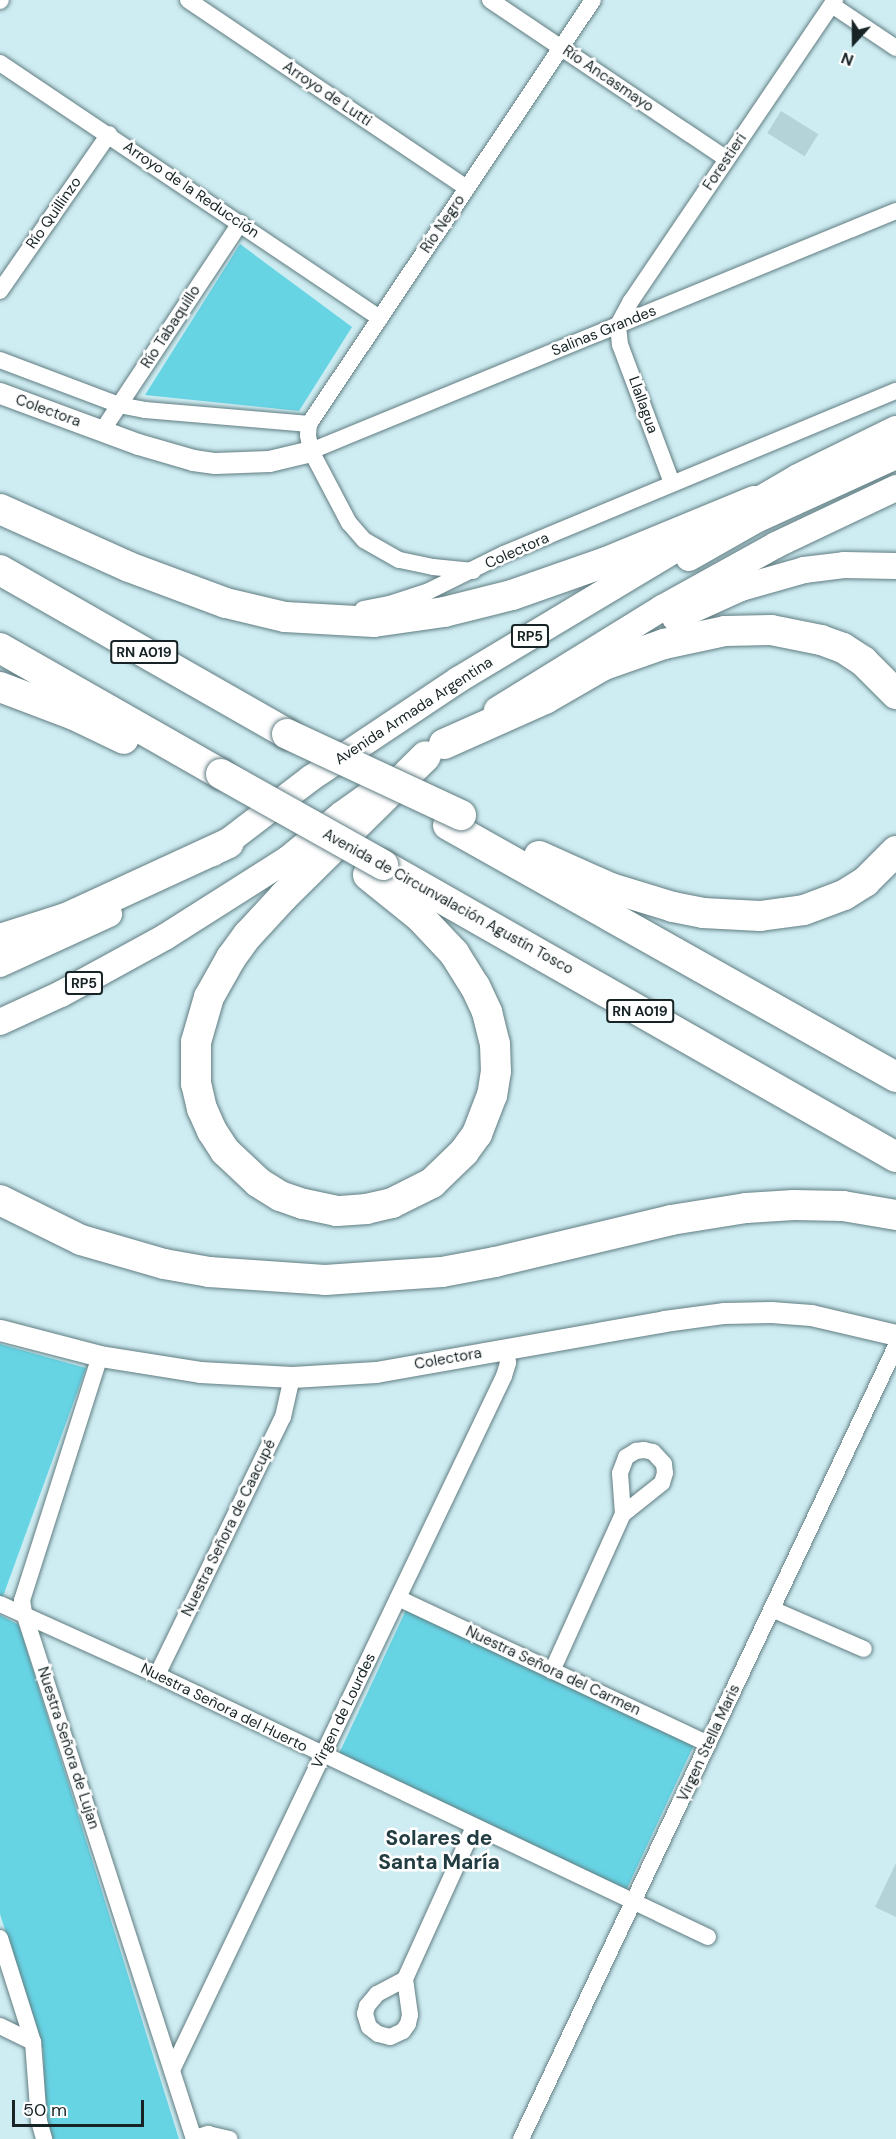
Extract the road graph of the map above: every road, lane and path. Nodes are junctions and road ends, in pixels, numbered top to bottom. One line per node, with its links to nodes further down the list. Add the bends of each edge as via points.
1 (188, 0): 10 (street, Arroyo de Lutti)
2 (490, 0): 5 (street, Río Ancasmayo)
3 (593, 0): 5 (street, Río Negro)
4 (833, 3): 6 (street); 9 (street, Forestieri)
5 (561, 48): 9 (street, Río Ancasmayo); 10 (street, Río Negro)
6 (896, 48)
7 (0, 63): 8 (street, Arroyo de la Reducción)
8 (109, 135): 12 (street, Arroyo de la Reducción); 13 (street, Río Quillinzo)
9 (727, 159): 15 (street, Forestieri, via 630,301)
10 (467, 188): 14 (street, Río Negro)
11 (896, 211): 15 (street, Salinas Grandes)
12 (240, 223): 14 (street, Arroyo de la Reducción); 19 (street, Río Tabaquillo)
13 (0, 291)
14 (380, 318): 20 (street, Río Negro)
15 (618, 325): 23 (street, Salinas Grandes); 25 (street, Llallagua, via 620,345)
16 (0, 360): 19 (street)
17 (896, 392): 25 (street, Colectora)
18 (0, 393): 22 (street, Colectora)
19 (120, 405): 20 (street); 22 (street, Río Tabaquillo)
20 (309, 424): 23 (street)
21 (896, 429): 27 (main road, Avenida Armada Argentina / RP5)
22 (102, 431): 23 (street, Colectora, via 168,454 215,463 269,461)
23 (311, 451): 31 (street, Colectora, via 349,523 364,540 399,560)
24 (896, 456): 38 (main road, via 734,532 535,648 395,737)
25 (672, 483): 31 (street, Colectora, via 504,554)
26 (896, 488): 34 (main road, RP5, via 777,545)
27 (754, 501): 32 (highway, via 606,562 481,604 374,622); 38 (main road, Avenida Armada Argentina / RP5, via 458,680)
28 (0, 509): 32 (highway, via 195,593)
29 (896, 566): 34 (main road, via 823,567 775,577 741,588 638,637)
30 (0, 570): 40 (highway, RN A019, bridge, via 287,734)
31 (473, 571): 32 (street, via 389,604)
32 (285, 617)
33 (0, 648): 39 (highway, Avenida de Circunvalación Agustín Tosco / RN A019)
34 (567, 665): 37 (main road, RP5)
35 (0, 687): 39 (highway, via 74,715)
36 (896, 694): 37 (highway, via 863,661 843,648 771,630 725,631 664,644 603,665 545,699)
37 (435, 750): 43 (highway, via 248,935 209,997 196,1042 196,1084 202,1109 225,1151 258,1182 280,1196 337,1210 392,1203 432,1183 477,1134 492,1095 495,1071 495,1044 475,986 454,953); 46 (main road, RP5, via 342,814 288,859 221,903 97,976)
38 (311, 778): 41 (main road, Avenida Armada Argentina / RP5)
39 (214, 780): 43 (highway, Avenida de Circunvalación Agustín Tosco / RN A019, bridge, via 303,820)
40 (455, 820): 42 (highway, via 611,888 673,908 734,916 782,914 824,904 865,882); 47 (highway, RN A019)
41 (229, 843): 44 (highway, via 66,918); 45 (main road, Avenida Armada Argentina / RP5, via 114,911)
42 (896, 851)
43 (376, 870): 48 (highway, Avenida de Circunvalación Agustín Tosco / RN A019)
44 (0, 939)
45 (0, 964)
46 (0, 1022)
47 (896, 1077)
48 (896, 1157)
49 (0, 1200): 50 (highway, via 81,1240 164,1264 209,1272 325,1280 442,1272 671,1220 746,1208 794,1204 843,1206)
50 (896, 1215)
51 (0, 1330): 55 (street, Colectora)
52 (896, 1335): 54 (street, Colectora, via 811,1316 724,1313)
53 (896, 1346): 60 (street, Virgen Stella Maris)
54 (506, 1350): 56 (street, Colectora, via 376,1372); 58 (street, Virgen de Lourdes, via 504,1376)
55 (100, 1356): 56 (street, Colectora, via 200,1372); 61 (street, Nuestra Señora de Lujan, via 24,1590)
56 (292, 1377): 64 (street, Nuestra Señora de Caacupé, via 282,1417)
57 (623, 1514): 63 (street)
58 (398, 1598): 63 (street, Nuestra Señora del Carmen); 66 (street, Virgen de Lourdes)
59 (0, 1604): 61 (street, Nuestra Señora del Huerto)
60 (772, 1610): 62 (street); 65 (street, Virgen Stella Maris)
61 (24, 1613): 64 (street, Nuestra Señora del Huerto); 74 (street, Nuestra Señora de Lujan)
62 (864, 1649)
63 (552, 1671): 65 (street, Nuestra Señora del Carmen)
64 (157, 1675): 66 (street, Nuestra Señora del Huerto)
65 (708, 1744): 68 (street, Virgen Stella Maris)
66 (322, 1756): 67 (street, Nuestra Señora del Huerto); 74 (street, Virgen de Lourdes)
67 (474, 1827): 68 (street, Nuestra Señora del Huerto); 71 (street)
68 (634, 1902): 69 (street, Nuestra Señora del Huerto); 78 (street, Virgen Stella Maris)
69 (708, 1937)
70 (0, 1938): 73 (street)
71 (405, 1979)
72 (0, 2026): 73 (street)
73 (33, 2042): 76 (street)
74 (172, 2070): 75 (street, Nuestra Señora de Lujan)
75 (194, 2138): 77 (street, via 208,2134)
76 (44, 2139)
77 (229, 2139)
78 (521, 2139)

